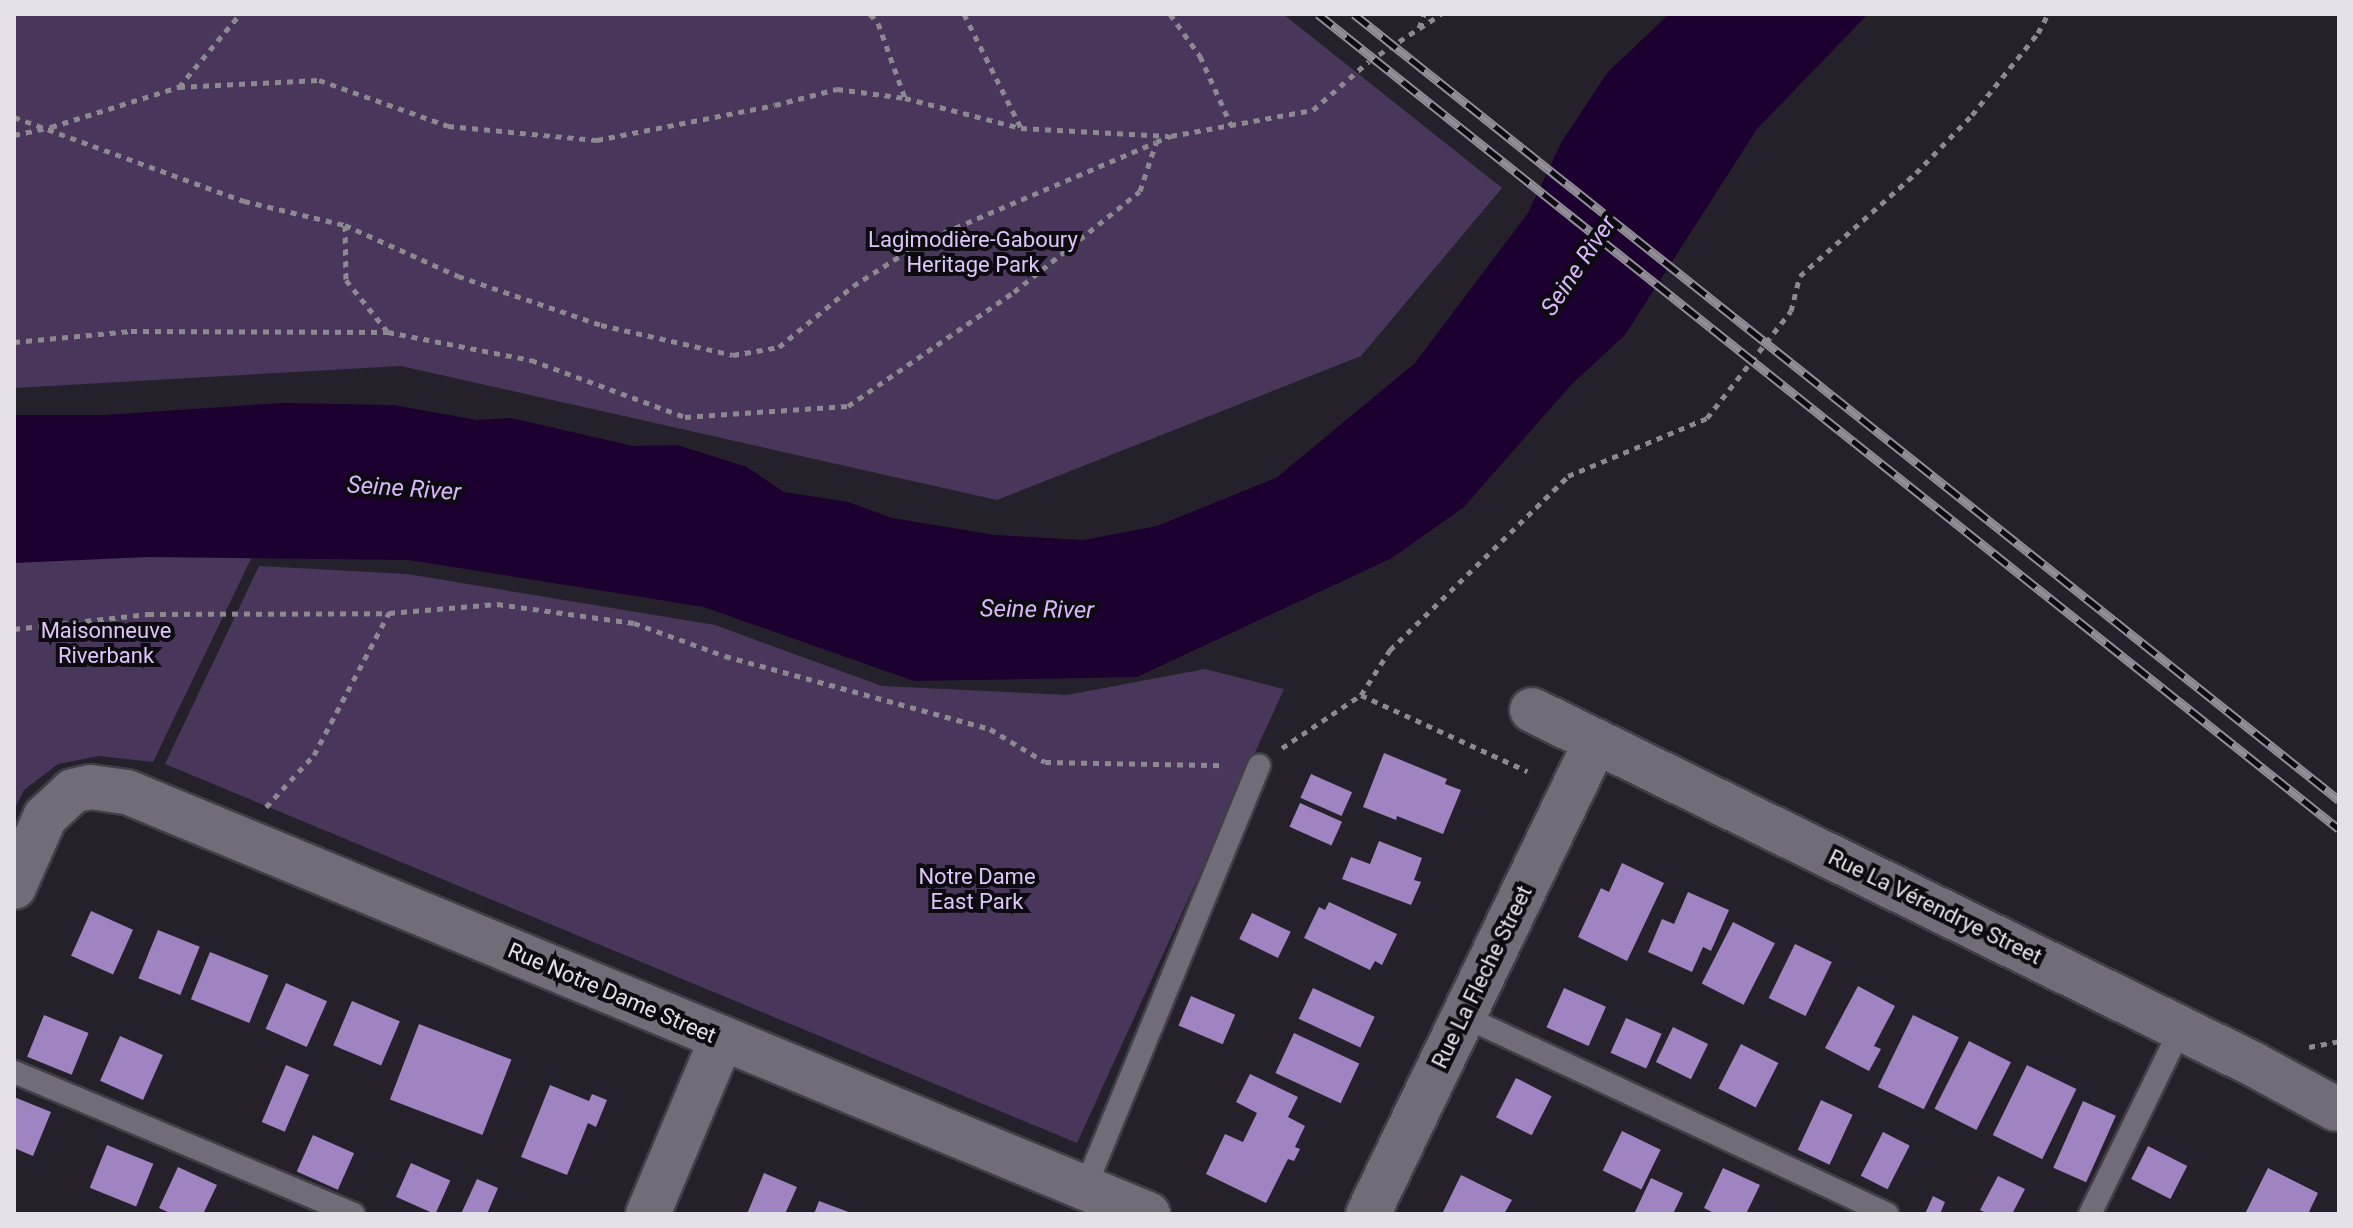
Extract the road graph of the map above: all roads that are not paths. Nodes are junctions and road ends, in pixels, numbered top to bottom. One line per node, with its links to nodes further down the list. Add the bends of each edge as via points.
1 (1532, 710): 2 (street, Rue La Vérendrye Street)
2 (1596, 741): 5 (street, Rue La Fleche Street); 6 (street, Rue La Vérendrye Street)
3 (1259, 765): 10 (lane)
4 (14, 887): 7 (street, Rue Notre Dame Street, via 45,817 73,791 90,787 127,792)
5 (1463, 1016): 14 (street, Rue La Fleche Street); 15 (lane)
6 (2181, 1028): 9 (street, Rue La Vérendrye Street); 16 (lane)
7 (721, 1040): 10 (street, Rue Notre Dame Street); 12 (street)
8 (14, 1072): 11 (lane)
9 (2336, 1109)
10 (1085, 1188): 13 (street, Rue Notre Dame Street)
11 (353, 1214)
12 (648, 1214)
13 (1148, 1214)
14 (1368, 1214)
15 (1887, 1214)
16 (2090, 1214)

